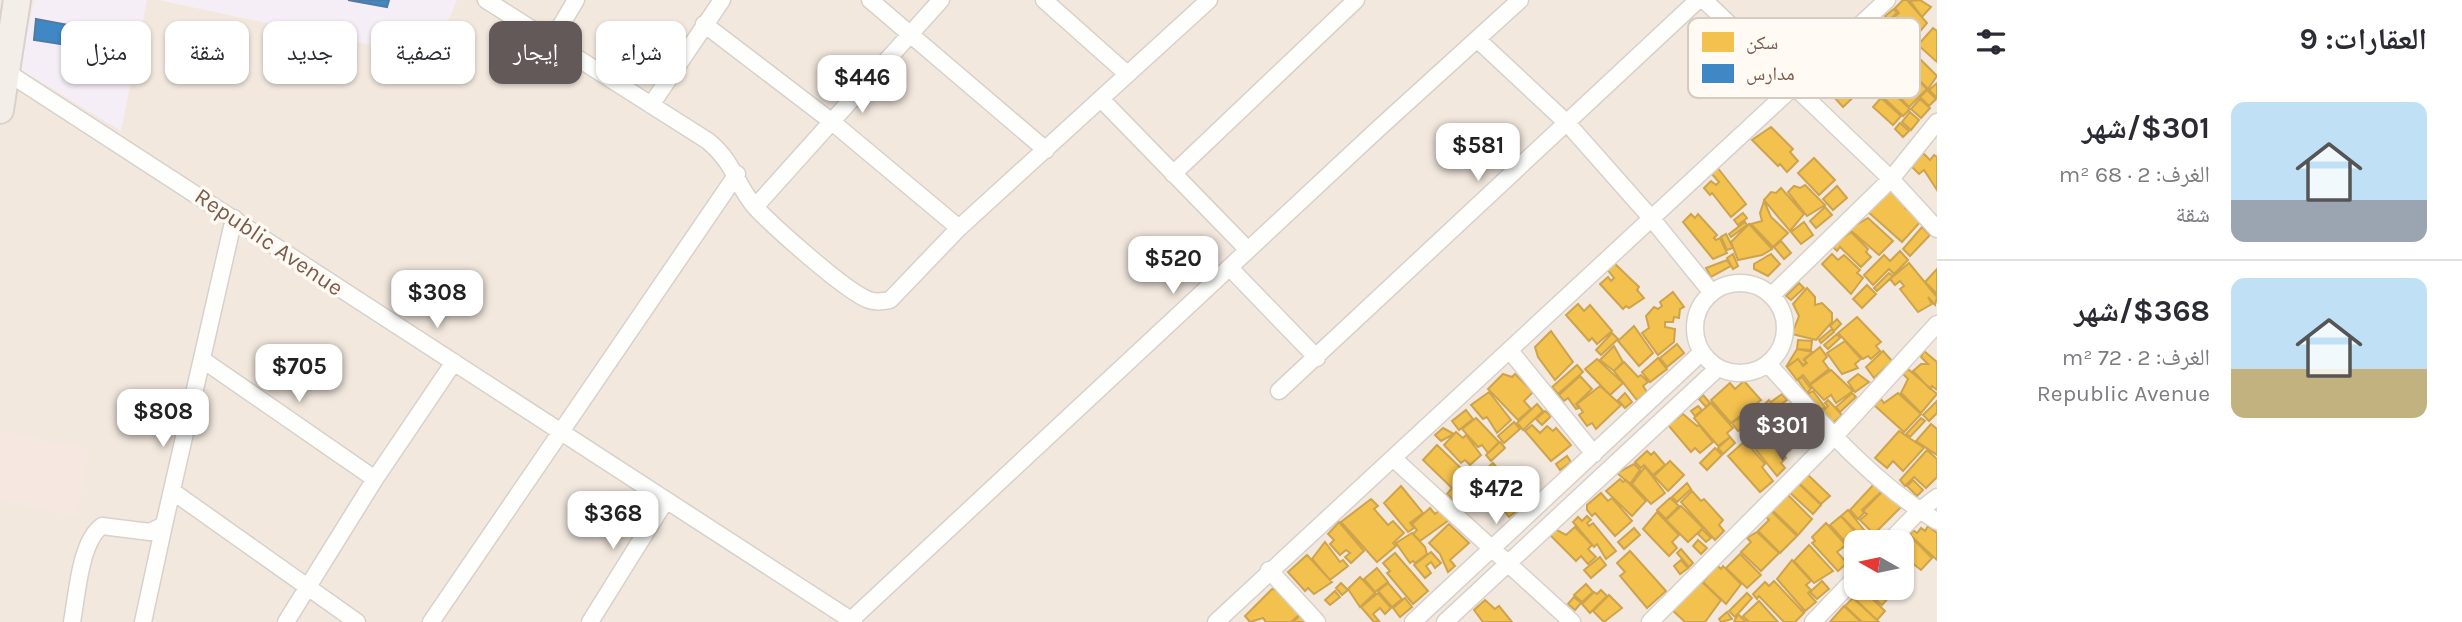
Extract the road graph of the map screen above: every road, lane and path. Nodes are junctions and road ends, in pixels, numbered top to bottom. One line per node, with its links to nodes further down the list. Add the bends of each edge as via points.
1 (17, 0): 22 (main road)
2 (486, 0): 16 (street)
3 (576, 0): 17 (street)
4 (722, 0): 18 (street)
5 (870, 0): 19 (street)
6 (941, 0): 19 (street)
7 (1044, 0): 23 (street)
8 (1209, 0): 23 (street)
9 (1356, 0): 34 (street)
10 (1520, 0): 20 (street)
11 (1698, 0): 31 (street)
12 (1704, 0): 14 (street)
13 (1887, 0): 15 (street)
14 (1723, 18)
15 (1868, 18)
16 (518, 21)
17 (564, 21)
18 (704, 24): 27 (street); 29 (street)
19 (912, 35): 29 (street); 32 (street)
20 (1478, 40): 31 (street); 41 (street)
21 (582, 61): 27 (street)
22 (3, 70): 28 (main road); 37 (street, Republic Avenue)
23 (1126, 73): 26 (street)
24 (1782, 98): 38 (street)
25 (1806, 98): 35 (street)
26 (1101, 99): 32 (street); 34 (street)
27 (652, 104): 33 (street, via 722,153)
28 (0, 110)
29 (831, 121): 36 (street); 39 (street)
30 (1937, 122): 35 (street)
31 (1568, 124): 38 (street); 48 (street)
32 (1046, 150): 39 (street)
33 (737, 174): 36 (street); 54 (street)
34 (1172, 174): 41 (street)
35 (1891, 179): 40 (street); 44 (street)
36 (755, 207): 39 (street, via 871,302 890,300)
37 (234, 218): 49 (street); 50 (street, Republic Avenue)
38 (1652, 219): 43 (street); 46 (street)
39 (959, 228)
40 (1937, 229)
41 (1248, 250): 42 (street)
42 (1230, 268): 48 (street); 73 (street)
43 (1712, 293): 44 (street, via 1727,285 1745,284); 47 (street, via 1700,307 1695,323)
44 (1772, 296): 51 (street, via 1783,316 1784,333)
45 (1937, 324): 55 (street)
46 (1511, 352): 56 (street); 57 (street)
47 (1702, 352): 52 (street); 56 (street)
48 (1317, 358): 53 (street)
49 (203, 360): 58 (street); 59 (street)
50 (454, 362): 54 (street, Republic Avenue); 58 (street)
51 (1768, 364): 52 (street, via 1752,372); 55 (street)
52 (1718, 368): 67 (street)
53 (1279, 391)
54 (560, 431): 61 (street, Republic Avenue); 78 (street)
55 (1834, 437): 62 (street); 71 (street)
56 (1594, 454): 66 (street)
57 (1393, 458): 66 (street); 68 (street)
58 (374, 479): 69 (street)
59 (173, 491): 64 (street); 69 (street)
60 (1937, 497): 62 (street)
61 (666, 500): 72 (street); 73 (street, Republic Avenue)
62 (1919, 511): 63 (street); 65 (street)
63 (1937, 522)
64 (163, 525): 74 (street, via 150,532 102,526 93,532); 75 (street)
65 (1901, 530)
66 (1494, 549): 67 (street); 81 (street)
67 (1509, 563): 82 (street); 83 (street)
68 (1269, 570): 79 (street); 80 (street)
69 (308, 587): 76 (street); 77 (street)
70 (1844, 590): 85 (street)
71 (1655, 616): 84 (street)
72 (596, 620)
73 (853, 621)
74 (72, 622)
75 (143, 622)
76 (286, 622)
77 (357, 622)
78 (431, 622)
79 (1216, 622)
80 (1317, 622)
81 (1413, 622)
82 (1445, 622)
83 (1572, 622)
84 (1673, 622)
85 (1813, 622)

